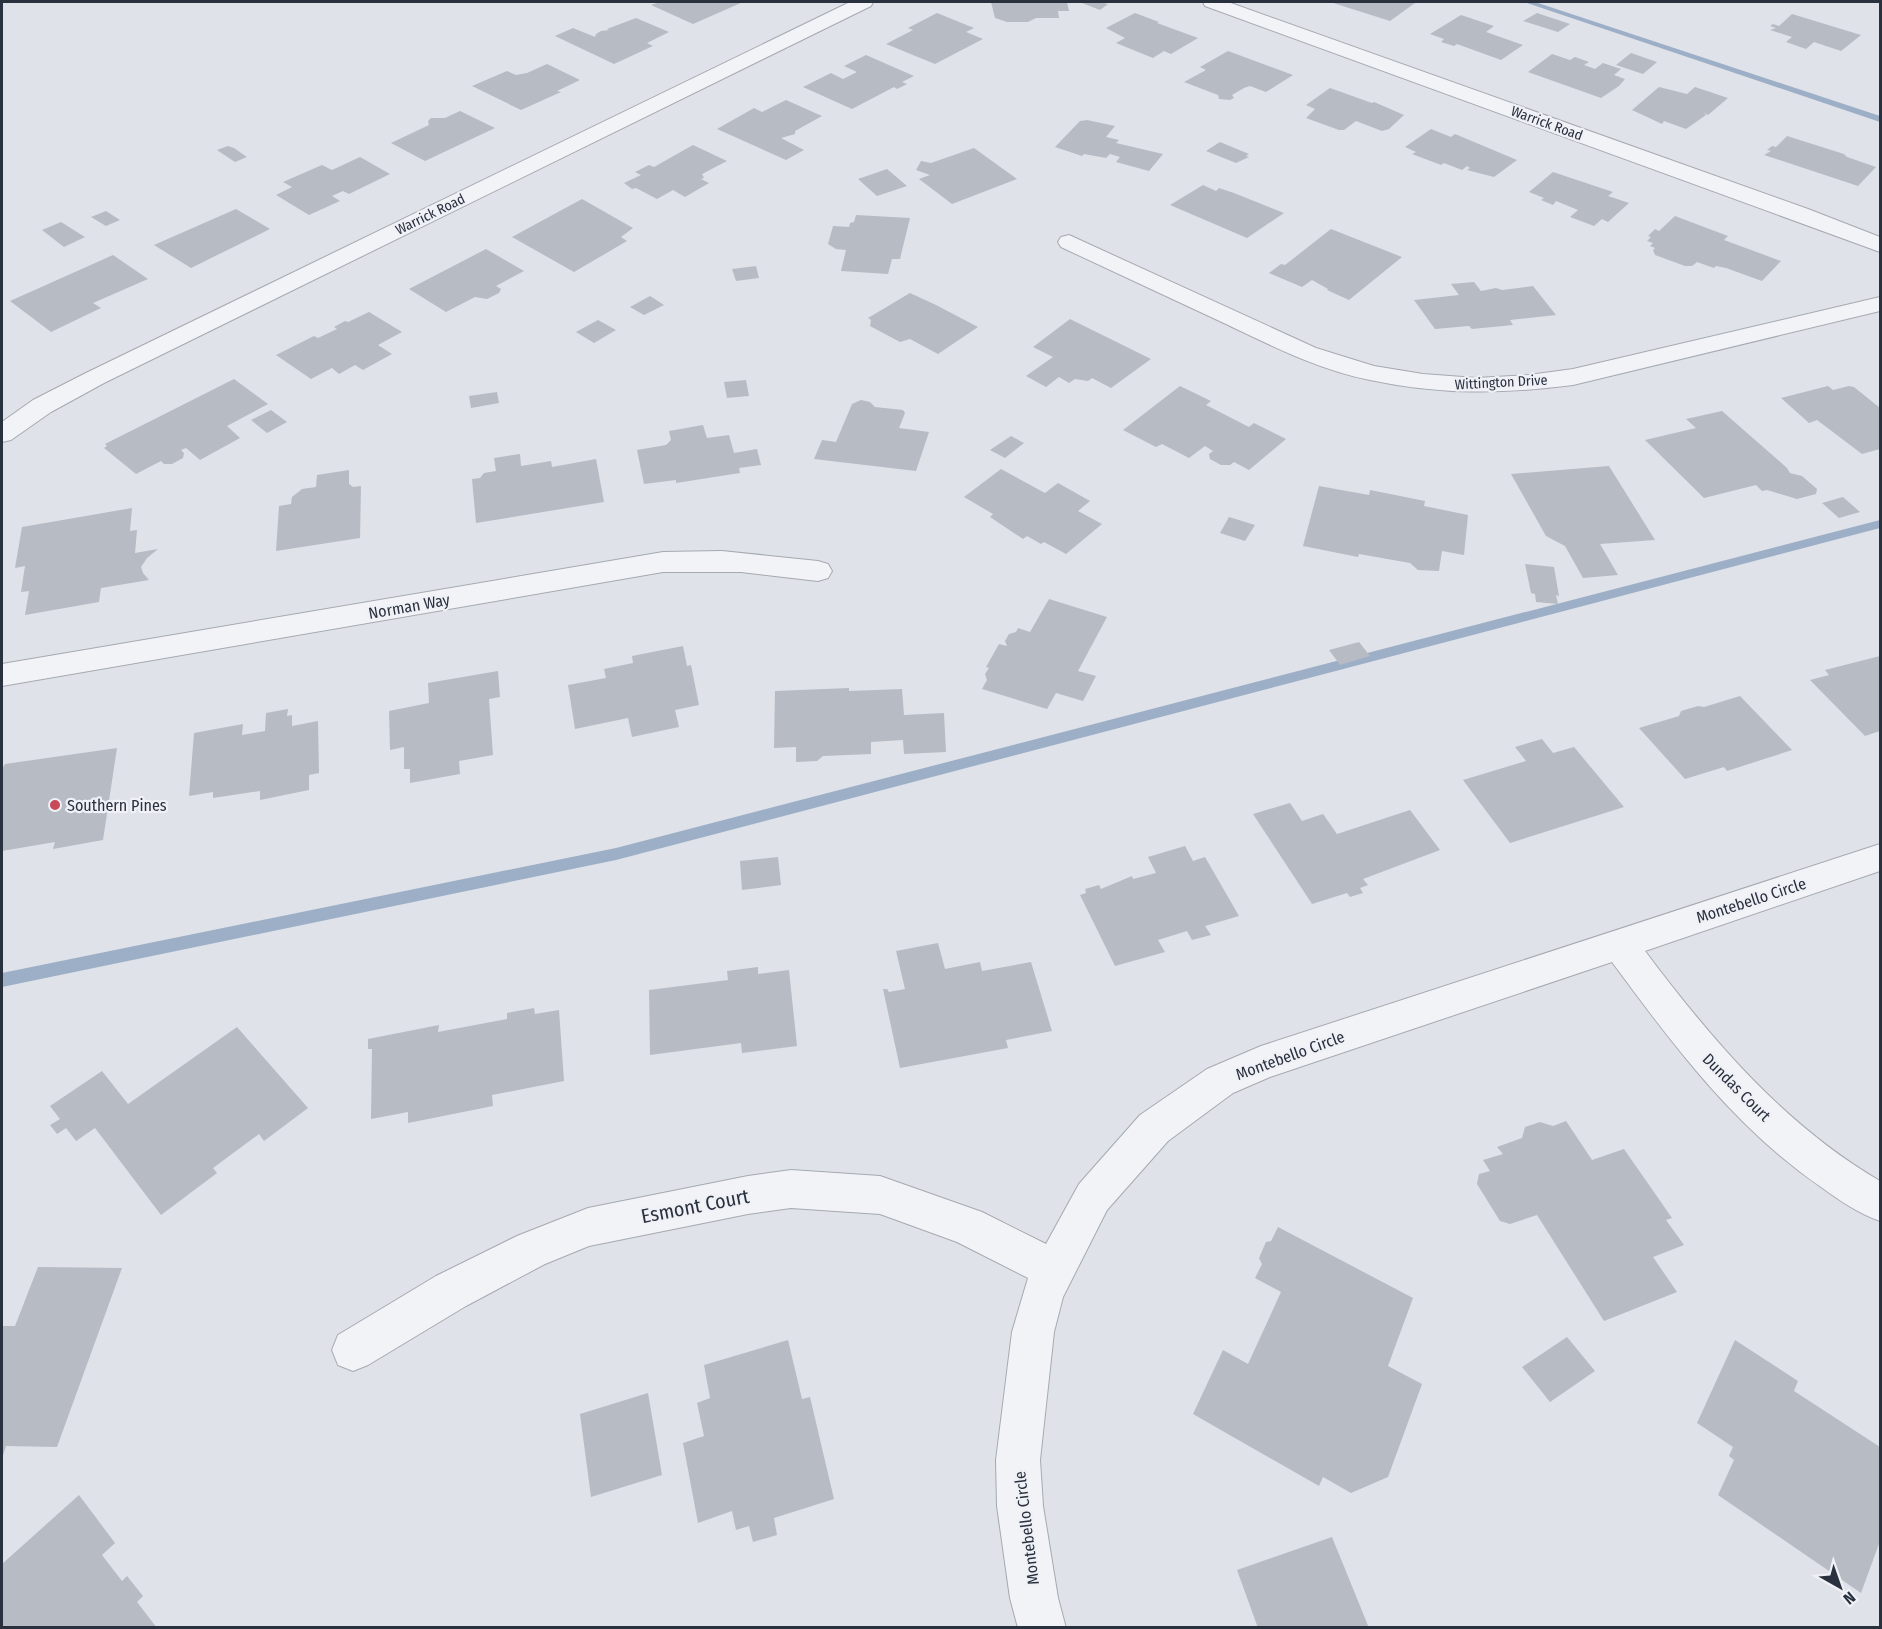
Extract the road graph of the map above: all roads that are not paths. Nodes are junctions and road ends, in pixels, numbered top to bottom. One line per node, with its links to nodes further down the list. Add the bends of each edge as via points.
1 (864, 2): 6 (street, Warrick Road, via 95,378 42,406)
2 (1212, 2): 4 (street, Warrick Road)
3 (1069, 242): 5 (street, Wittington Drive, via 1307,353 1370,373 1451,385 1529,383 1572,377)
4 (1881, 245)
5 (1881, 304)
6 (2, 434)
7 (818, 571): 8 (street, Norman Way, via 713,559 663,562)
8 (2, 675)
9 (1881, 858): 10 (street, Montebello Circle)
10 (1619, 944): 11 (street, Dundas Court, via 1722,1075 1794,1143); 12 (street, Montebello Circle, via 1261,1063 1220,1081 1155,1128 1093,1197)
11 (1881, 1202)
12 (1054, 1270): 13 (street, Esmont Court, via 968,1226 880,1195 791,1189 588,1227 531,1250 451,1291); 14 (street, Montebello Circle, via 1043,1292 1033,1332 1018,1460 1020,1506)
13 (353, 1350)
14 (1042, 1628)

